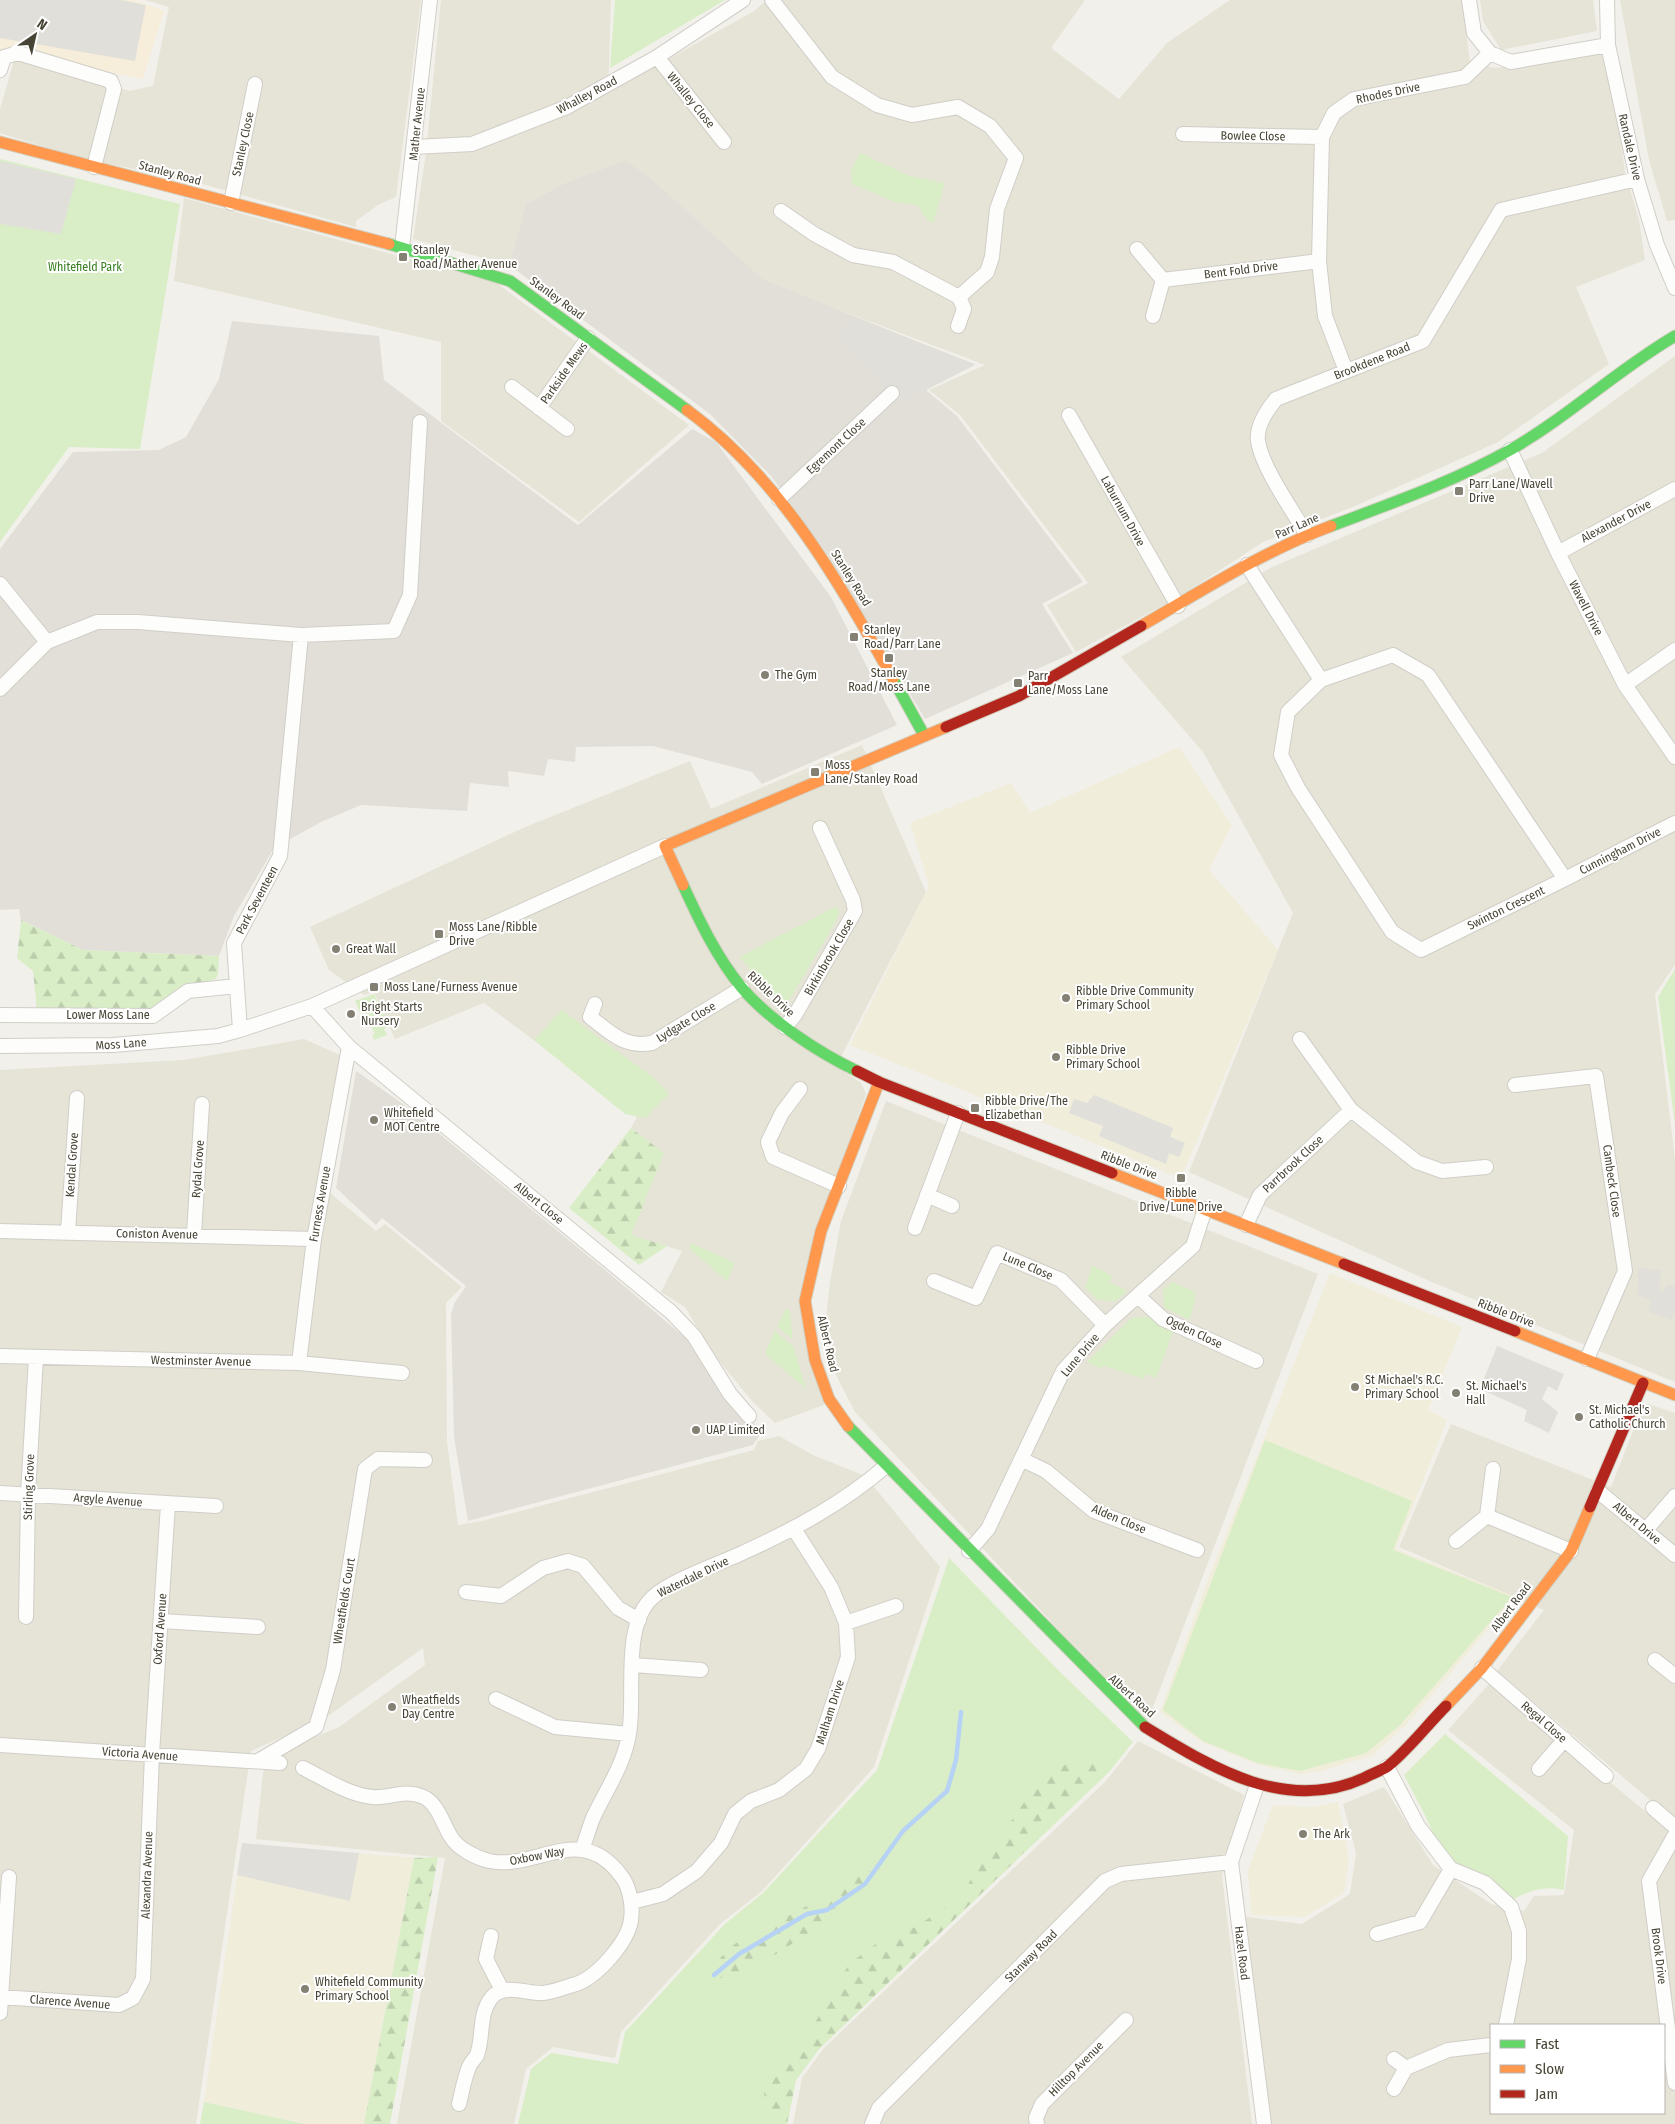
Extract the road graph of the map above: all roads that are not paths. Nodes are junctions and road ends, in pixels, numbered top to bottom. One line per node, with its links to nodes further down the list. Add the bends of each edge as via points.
1 (430, 0): 15 (street, Mather Avenue)
2 (743, 0): 8 (street, Whalley Road)
3 (772, 0): 25 (street, via 832,78 877,105 912,114 958,107 990,126 1016,158 997,208 992,257 987,272)
4 (1470, 0): 7 (street, via 1474,33)
5 (1607, 0): 6 (street, Randale Drive)
6 (1608, 45): 7 (street, via 1510,62); 17 (street, Randale Drive)
7 (1490, 53): 12 (street, Rhodes Drive, via 1465,77 1354,99 1334,113)
8 (657, 57): 14 (street, Whalley Close); 15 (street, Whalley Road, via 567,107 472,144)
9 (0, 70): 16 (street, via 4,57 18,53 110,81 114,88)
10 (256, 84): 18 (street, Stanley Close)
11 (1183, 134): 12 (street, Bowlee Close)
12 (1322, 137): 22 (street, Rhodes Drive)
13 (0, 142): 16 (street, Stanley Road)
14 (724, 142)
15 (414, 147): 20 (street, Mather Avenue)
16 (94, 167): 18 (street, Stanley Road)
17 (1637, 179): 24 (street, Randale Drive, via 1657,245); 30 (street, Brookdene Road, via 1501,210 1423,341)
18 (231, 203): 20 (street, Stanley Road)
19 (781, 211): 25 (street, via 853,255 893,262)
20 (402, 247): 29 (street, Stanley Road, via 510,281)
21 (1137, 249): 23 (street)
22 (1319, 261): 23 (street, Bent Fold Drive); 30 (street, Rhodes Drive, via 1325,316)
23 (1163, 280): 26 (street)
24 (1675, 288)
25 (959, 297): 27 (street, via 964,309)
26 (1153, 316)
27 (958, 326)
28 (1675, 336): 37 (street, Parr Lane)
29 (588, 338): 33 (street, Parkside Mews); 39 (street, Stanley Road, via 708,426 744,459)
30 (1346, 371): 40 (street, Brookdene Road, via 1276,399 1264,415 1258,440 1264,461)
31 (512, 387): 33 (street, Parkside Mews)
32 (892, 393): 39 (street, Egremont Close)
33 (539, 408): 36 (street, Parkside Mews)
34 (1069, 415): 44 (street, Laburnum Drive)
35 (420, 422): 45 (street, via 410,595 394,631)
36 (567, 429)
37 (1510, 450): 40 (street, Parr Lane, via 1394,503); 41 (street, Wavell Drive)
38 (1675, 489): 41 (street, Alexander Drive)
39 (779, 499): 51 (street, Stanley Road, via 838,582)
40 (1307, 535): 42 (street, Parr Lane)
41 (1558, 553): 49 (street, Wavell Drive)
42 (1247, 565): 44 (street, Parr Lane); 48 (street)
43 (0, 584): 46 (street)
44 (1178, 606): 51 (street, Parr Lane, via 1019,696)
45 (301, 635): 46 (street, via 138,622 97,622); 57 (street, Park Seventeen, via 280,856 234,944)
46 (47, 642): 50 (street)
47 (1675, 650): 49 (street)
48 (1321, 680): 56 (street, Swinton Crescent, via 1393,655 1428,676); 56 (street, Swinton Crescent, via 1288,712 1281,755 1298,788 1392,932 1421,950)
49 (1625, 684): 52 (street, Wavell Drive)
50 (0, 689)
51 (924, 734): 55 (street, Parr Lane)
52 (1675, 757)
53 (1675, 823): 56 (street, Cunningham Drive)
54 (820, 828): 62 (street, Birkinbrook Close, via 855,911)
55 (665, 846): 58 (street, Ribble Drive, via 704,930); 60 (street)
56 (1565, 879)
57 (237, 986): 61 (street, Lower Moss Lane, via 188,991 153,1016); 63 (street, Park Seventeen)
58 (742, 988): 59 (street, Lydgate Close, via 652,1043 637,1046 621,1040 590,1017); 62 (street, Ribble Drive)
59 (595, 1004)
60 (312, 1006): 63 (street); 66 (street, Albert Close)
61 (0, 1015)
62 (785, 1027): 67 (street, Ribble Drive, via 838,1062)
63 (240, 1030): 65 (street, Moss Lane, via 218,1036 113,1045)
64 (1300, 1039): 72 (street)
65 (0, 1046)
66 (349, 1047): 84 (street, Furness Avenue); 96 (street, Albert Close, via 671,1312 694,1336 730,1394)
67 (879, 1082): 73 (street, Ribble Drive); 75 (street, Albert Road)
68 (1515, 1085): 90 (street, Cambeck Close, via 1596,1076 1625,1271)
69 (800, 1089): 75 (street, via 782,1113 768,1142 773,1157)
70 (77, 1098): 82 (street, Kendal Grove)
71 (202, 1104): 83 (street, Rydal Grove)
72 (1351, 1110): 74 (street, via 1417,1162 1442,1171); 79 (street, Parrbrook Close, via 1260,1194)
73 (958, 1113): 76 (street); 78 (street, Ribble Drive)
74 (1486, 1167)
75 (839, 1186): 99 (street, Albert Road, via 819,1240 805,1301 815,1360 829,1399 843,1420)
76 (927, 1195): 77 (street); 80 (street)
77 (952, 1206)
78 (1205, 1208): 79 (street, Ribble Drive); 86 (street, Lune Drive, via 1193,1246)
79 (1246, 1225): 90 (street, Ribble Drive)
80 (915, 1228)
81 (0, 1231): 82 (street, Coniston Avenue)
82 (68, 1232): 83 (street, Coniston Avenue)
83 (194, 1234): 84 (street, Coniston Avenue)
84 (314, 1239): 92 (street, Furness Avenue)
85 (934, 1281): 87 (street, Lune Close, via 976,1298 997,1252 1061,1280)
86 (1138, 1296): 87 (street, Lune Drive); 91 (street, Ogden Close, via 1163,1319)
87 (1105, 1325): 98 (street, Lune Drive, via 1063,1371)
88 (0, 1356): 89 (street, Westminster Avenue)
89 (36, 1357): 92 (street, Westminster Avenue); 103 (street, Stirling Grove)
90 (1586, 1359): 94 (street, Ribble Drive)
91 (1256, 1361)
92 (299, 1363): 93 (street, Westminster Avenue)
93 (402, 1373)
94 (1643, 1383): 95 (street, Ribble Drive); 101 (street, Albert Road)
95 (1675, 1395)
96 (749, 1416)
97 (425, 1460): 132 (street, Wheatfields Court, via 378,1459 365,1469 333,1670 316,1727)
98 (1022, 1460): 111 (street, Alden Close, via 1046,1471 1094,1511); 113 (street, Lune Drive, via 988,1529)
99 (886, 1466): 108 (street, Waterdale Drive, via 839,1502); 113 (street, Albert Road)
100 (1493, 1469): 107 (street)
101 (1598, 1491): 109 (street, Albert Drive); 112 (street, Albert Road)
102 (0, 1493): 103 (street, Argyle Avenue)
103 (28, 1494): 105 (street, Argyle Avenue); 117 (street, Stirling Grove)
104 (1675, 1496): 109 (street)
105 (168, 1504): 106 (street, Argyle Avenue); 119 (street, Oxford Avenue)
106 (216, 1506)
107 (1487, 1516): 110 (street); 112 (street)
108 (794, 1529): 118 (street, Waterdale Drive, via 671,1586 652,1598); 120 (street, Malham Drive, via 831,1587)
109 (1646, 1531): 114 (street, Albert Drive)
110 (1456, 1541)
111 (1197, 1550)
112 (1571, 1551): 124 (street, Albert Road)
113 (969, 1552): 138 (street, Albert Road, via 1139,1723 1196,1758)
114 (1675, 1555)
115 (466, 1592): 118 (street, via 482,1600 502,1596 543,1568 568,1562 583,1566 618,1608)
116 (896, 1606): 120 (street, via 877,1606)
117 (26, 1617)
118 (639, 1620): 123 (street, Waterdale Drive, via 634,1636)
119 (161, 1621): 121 (street); 131 (street, Oxford Avenue)
120 (846, 1623): 146 (street, Malham Drive, via 848,1657 818,1749 806,1769 779,1790 751,1801 735,1814 720,1843 697,1871 663,1894)
121 (258, 1628)
122 (1655, 1660): 126 (street)
123 (633, 1665): 125 (street); 128 (street, Waterdale Drive)
124 (1482, 1668): 129 (street, Regal Close); 134 (street, Albert Road)
125 (702, 1670)
126 (1675, 1676)
127 (496, 1699): 128 (street, via 555,1727)
128 (629, 1734): 142 (street, Waterdale Drive, via 620,1767 592,1819)
129 (1565, 1739): 136 (street); 137 (street, Regal Close)
130 (0, 1745): 131 (street, Victoria Avenue)
131 (152, 1754): 132 (street, Victoria Avenue); 150 (street, Alexandra Avenue, via 143,1979)
132 (258, 1761): 133 (street, Victoria Avenue)
133 (280, 1763)
134 (1387, 1766): 138 (street, Albert Road, via 1352,1783 1316,1791); 144 (street, via 1418,1826)
135 (303, 1768): 142 (street, Oxbow Way, via 349,1792 374,1797 403,1792 422,1796 437,1809 452,1839 470,1854 489,1861 509,1862 560,1849)
136 (1539, 1769)
137 (1606, 1776)
138 (1257, 1785): 143 (street, Hazel Road)
139 (1653, 1808): 140 (street)
140 (1675, 1827)
141 (1675, 1835): 156 (street, Brook Drive, via 1649,1881)
142 (582, 1850): 146 (street, Oxbow Way, via 606,1859 623,1878)
143 (1231, 1862): 162 (street, Stanway Road, via 1121,1874 1105,1881 879,2108); 164 (street, Hazel Road)
144 (1451, 1869): 147 (street, via 1420,1922); 154 (street, via 1485,1882 1511,1907 1519,1931 1519,1959)
145 (9, 1877): 151 (street)
146 (632, 1902): 149 (street, via 631,1922 620,1945 601,1968 579,1983 544,1993)
147 (1377, 1934)
148 (491, 1936): 149 (street, via 486,1959)
149 (502, 1990): 161 (street, via 492,1997 482,2020 476,2055 469,2066)
150 (136, 1995): 151 (street, Clarence Avenue, via 119,2006)
151 (0, 1997): 152 (street)
152 (0, 2013)
153 (1126, 2020): 163 (street, Hilltop Avenue, via 1042,2104)
154 (1506, 2024)
155 (1490, 2044): 158 (street, via 1448,2050)
156 (1673, 2054): 159 (street, Brook Drive)
157 (1394, 2059): 158 (street)
158 (1406, 2068): 160 (street)
159 (1675, 2083)
160 (1394, 2089)
161 (459, 2104)
162 (872, 2124)
163 (1037, 2124)
164 (1264, 2124)

